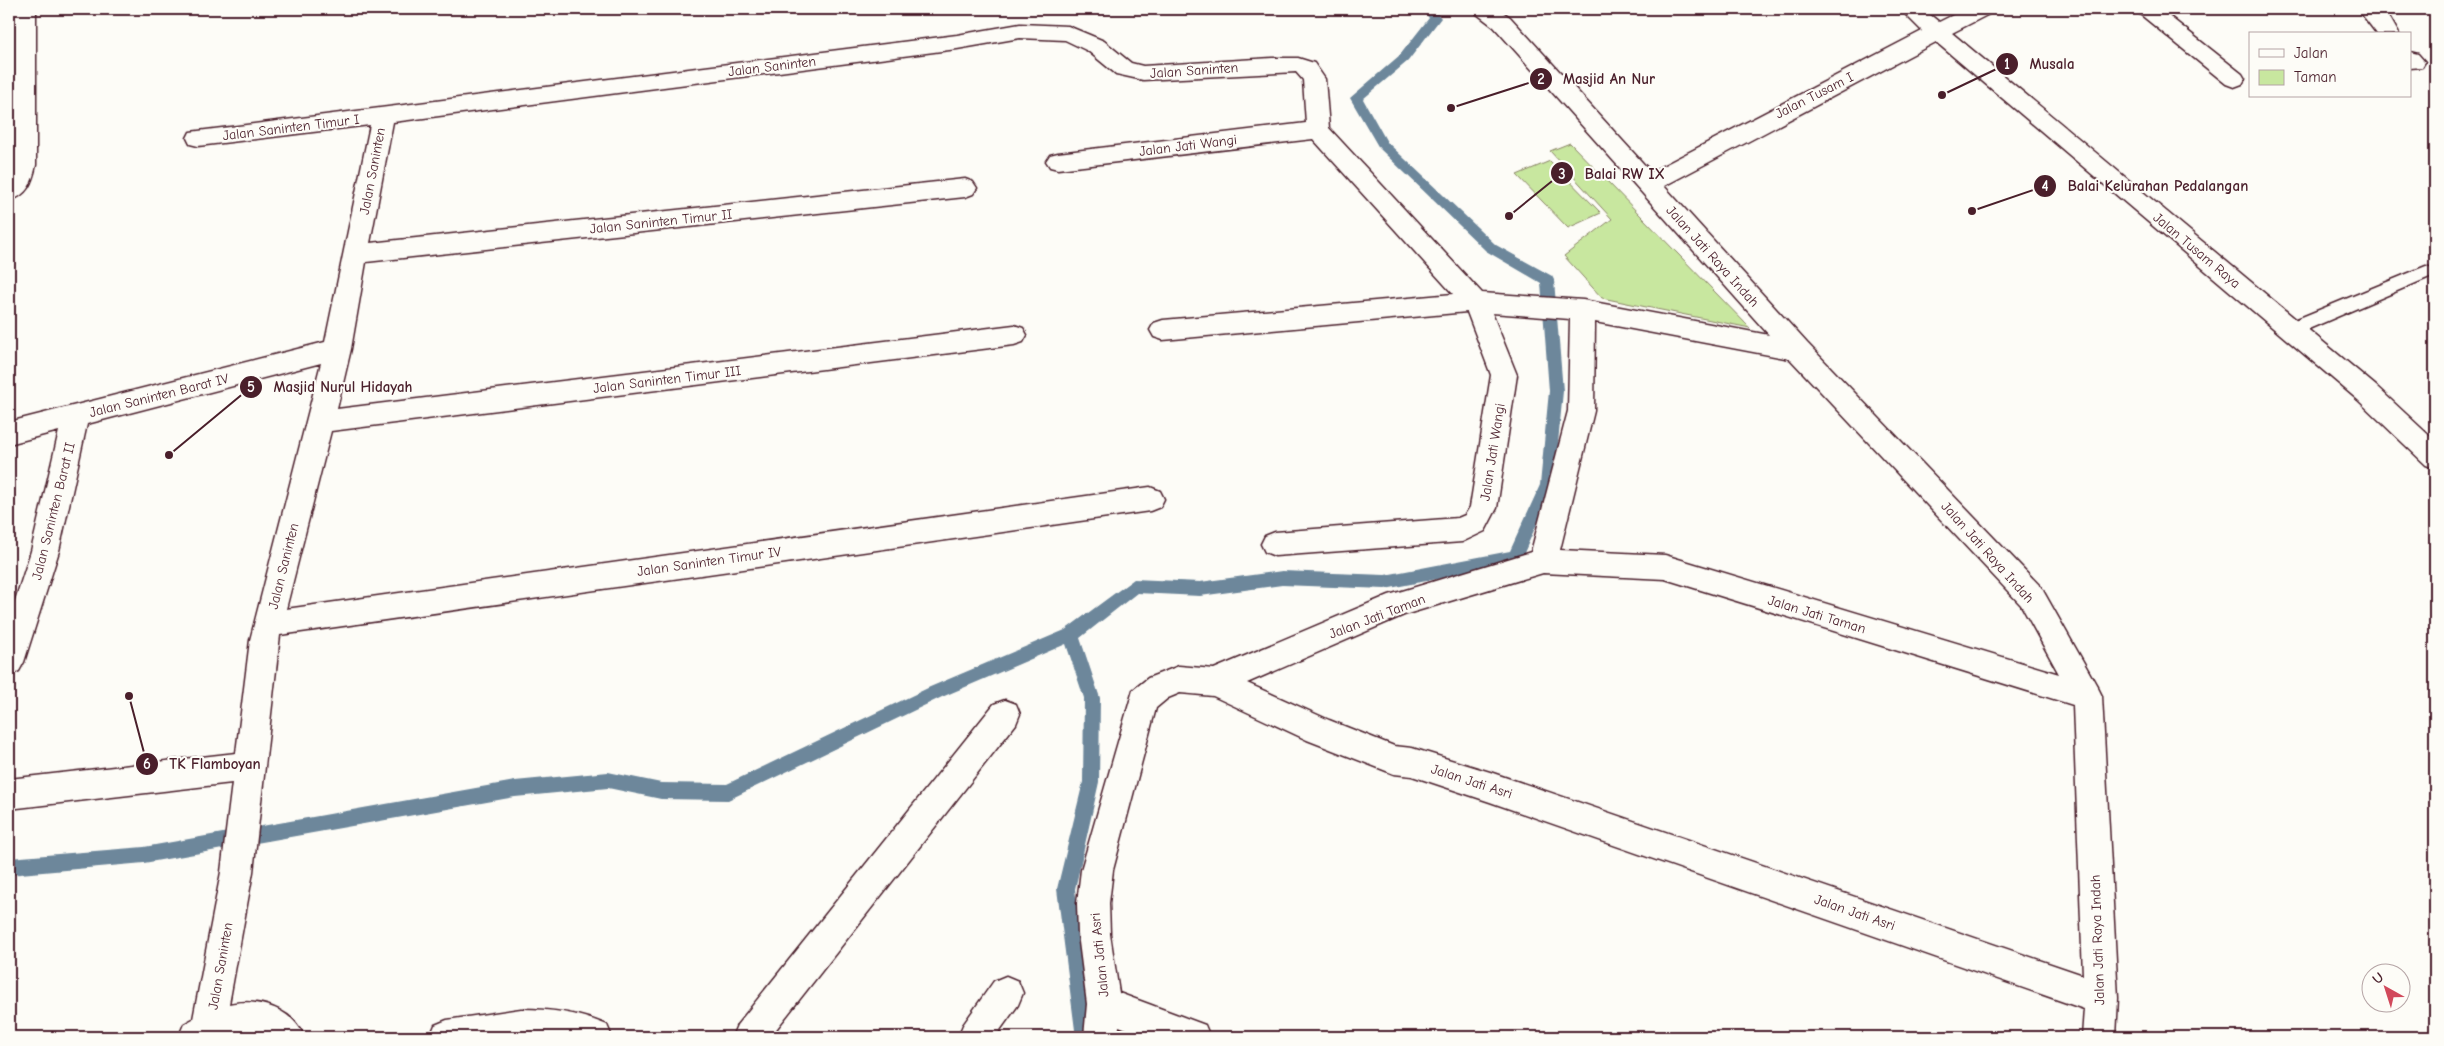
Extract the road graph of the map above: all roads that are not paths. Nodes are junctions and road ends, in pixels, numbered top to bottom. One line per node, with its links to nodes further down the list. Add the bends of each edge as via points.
1 (25, 9): 16 (street, via 24,165 20,183)
2 (1484, 9): 14 (street, Jalan Jati Raya Indah, via 1502,22)
3 (1910, 9): 7 (street, Jalan Tusam Raya)
4 (1982, 9): 7 (street, Jalan Tusam I)
5 (2147, 9): 9 (street)
6 (2369, 9): 8 (street)
7 (1938, 31): 14 (street, Jalan Tusam I); 21 (street, Jalan Tusam Raya)
8 (2387, 32)
9 (2234, 79)
10 (383, 115): 11 (street, Jalan Saninten, via 958,42 1020,31 1068,33 1096,46 1124,69 1143,73 1298,65 1306,68 1314,79); 12 (street, Jalan Saninten Timur I); 17 (street, Jalan Saninten)
11 (1318, 130): 13 (street, Jalan Jati Wangi); 19 (street, Jalan Jati Wangi)
12 (198, 138)
13 (1058, 161)
14 (1648, 184): 25 (street, Jalan Jati Raya Indah)
15 (965, 188): 17 (street, Jalan Saninten Timur II)
16 (9, 192)
17 (356, 254): 24 (street, Jalan Saninten)
18 (2432, 272): 21 (lane)
19 (1484, 302): 20 (street); 22 (street); 31 (street, Jalan Jati Wangi, via 1504,375 1483,508 1474,523 1462,530)
20 (1577, 310): 25 (street); 32 (street, via 1581,411)
21 (2291, 329): 29 (street, Jalan Tusam Raya, via 2367,393)
22 (1163, 330)
23 (1014, 335): 27 (street, Jalan Saninten Timur III)
24 (338, 349): 26 (street, Jalan Saninten Barat IV); 27 (street, Jalan Saninten)
25 (1798, 350): 36 (street, Jalan Jati Raya Indah, via 2031,596)
26 (76, 416): 28 (street, Jalan Saninten Barat IV); 34 (street, Jalan Saninten Barat II, via 45,551)
27 (321, 422): 33 (street, Jalan Saninten)
28 (9, 433)
29 (2435, 457)
30 (1150, 499): 33 (street, Jalan Saninten Timur IV)
31 (1275, 544)
32 (1543, 561): 35 (street, Jalan Jati Taman, via 1399,604); 36 (street, Jalan Jati Taman, via 1665,567)
33 (268, 624): 38 (street, Jalan Saninten)
34 (9, 662)
35 (1215, 683): 41 (street, Jalan Jati Asri, via 1394,760 1412,762 1499,790); 42 (street, Jalan Jati Asri, via 1179,679 1158,688 1143,700 1097,870 1094,934)
36 (2087, 696): 41 (street, Jalan Jati Raya Indah)
37 (1005, 714): 47 (street)
38 (248, 780): 39 (street); 43 (street, Jalan Saninten)
39 (9, 794)
40 (1006, 993): 48 (street)
41 (2101, 998): 51 (street, Jalan Jati Raya Indah)
42 (1104, 1004): 49 (street, Jalan Jati Asri); 50 (street)
43 (213, 1028): 44 (street, via 258,1019 278,1027)
44 (287, 1037)
45 (446, 1037): 46 (street, via 506,1026 541,1025 571,1028)
46 (595, 1037)
47 (749, 1037)
48 (975, 1037)
49 (1102, 1037)
50 (1194, 1037)
51 (2099, 1037)

